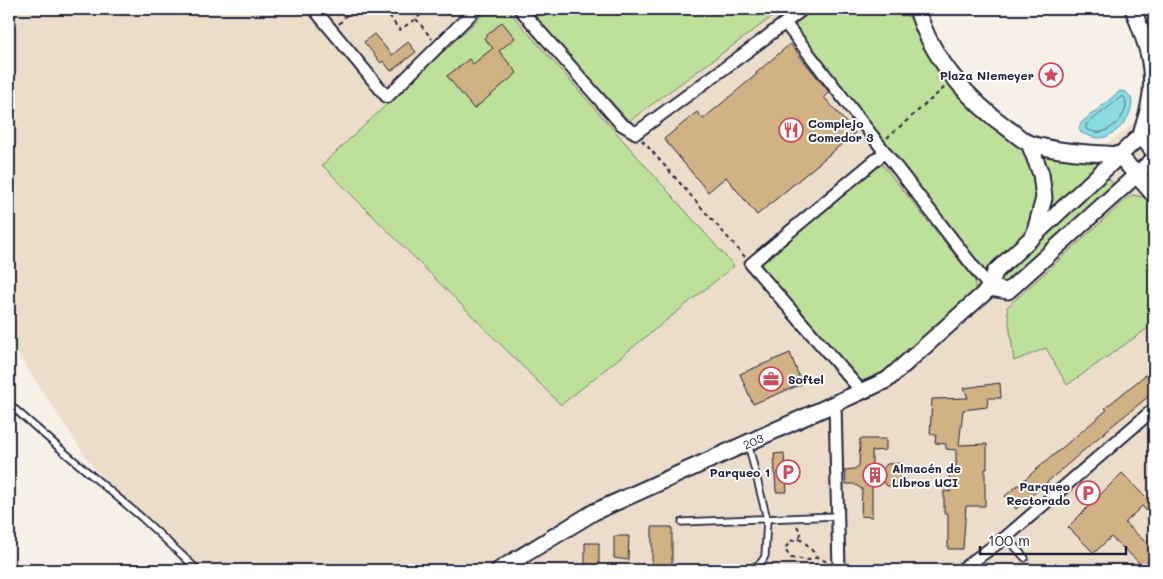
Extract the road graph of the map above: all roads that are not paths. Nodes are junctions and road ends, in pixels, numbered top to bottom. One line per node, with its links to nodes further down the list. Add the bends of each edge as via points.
1 (314, 9): 2 (street, via 387,97)
2 (476, 9)
3 (520, 9): 8 (street, via 621,124 636,133)
4 (803, 9): 8 (street)
5 (905, 9): 9 (street)
6 (916, 9): 9 (street)
7 (1133, 9): 10 (street)
8 (785, 23): 15 (street)
9 (922, 25): 14 (street, via 955,80 973,100)
10 (1141, 28): 11 (street); 13 (street, via 1152,74 1149,106)
11 (1154, 37)
12 (1154, 123): 13 (street)
13 (1140, 136): 16 (street); 17 (street)
14 (1029, 143): 17 (street, via 1060,151); 21 (street, via 1041,174 1044,198)
15 (882, 148): 22 (street); 23 (street, via 751,264)
16 (1154, 152)
17 (1119, 155): 19 (street); 21 (street)
18 (1154, 159): 19 (street)
19 (1137, 176): 20 (street); 22 (street, via 1008,290)
20 (1154, 195)
21 (1034, 235): 22 (street, via 995,272)
22 (990, 288): 23 (street, 203, via 887,380)
23 (862, 392): 25 (street, 203)
24 (9, 404): 35 (lane, via 142,517)
25 (835, 404): 27 (street, 203); 28 (street)
26 (1154, 409): 31 (street)
27 (748, 443): 29 (lane); 36 (street, 203, via 594,512)
28 (838, 516): 29 (lane); 33 (street)
29 (767, 519): 30 (lane); 34 (lane, via 765,556 758,566)
30 (682, 522)
31 (1006, 537): 32 (lane); 37 (street)
32 (1025, 558)
33 (839, 566)
34 (751, 568)
35 (198, 570)
36 (499, 570)
37 (961, 570)

